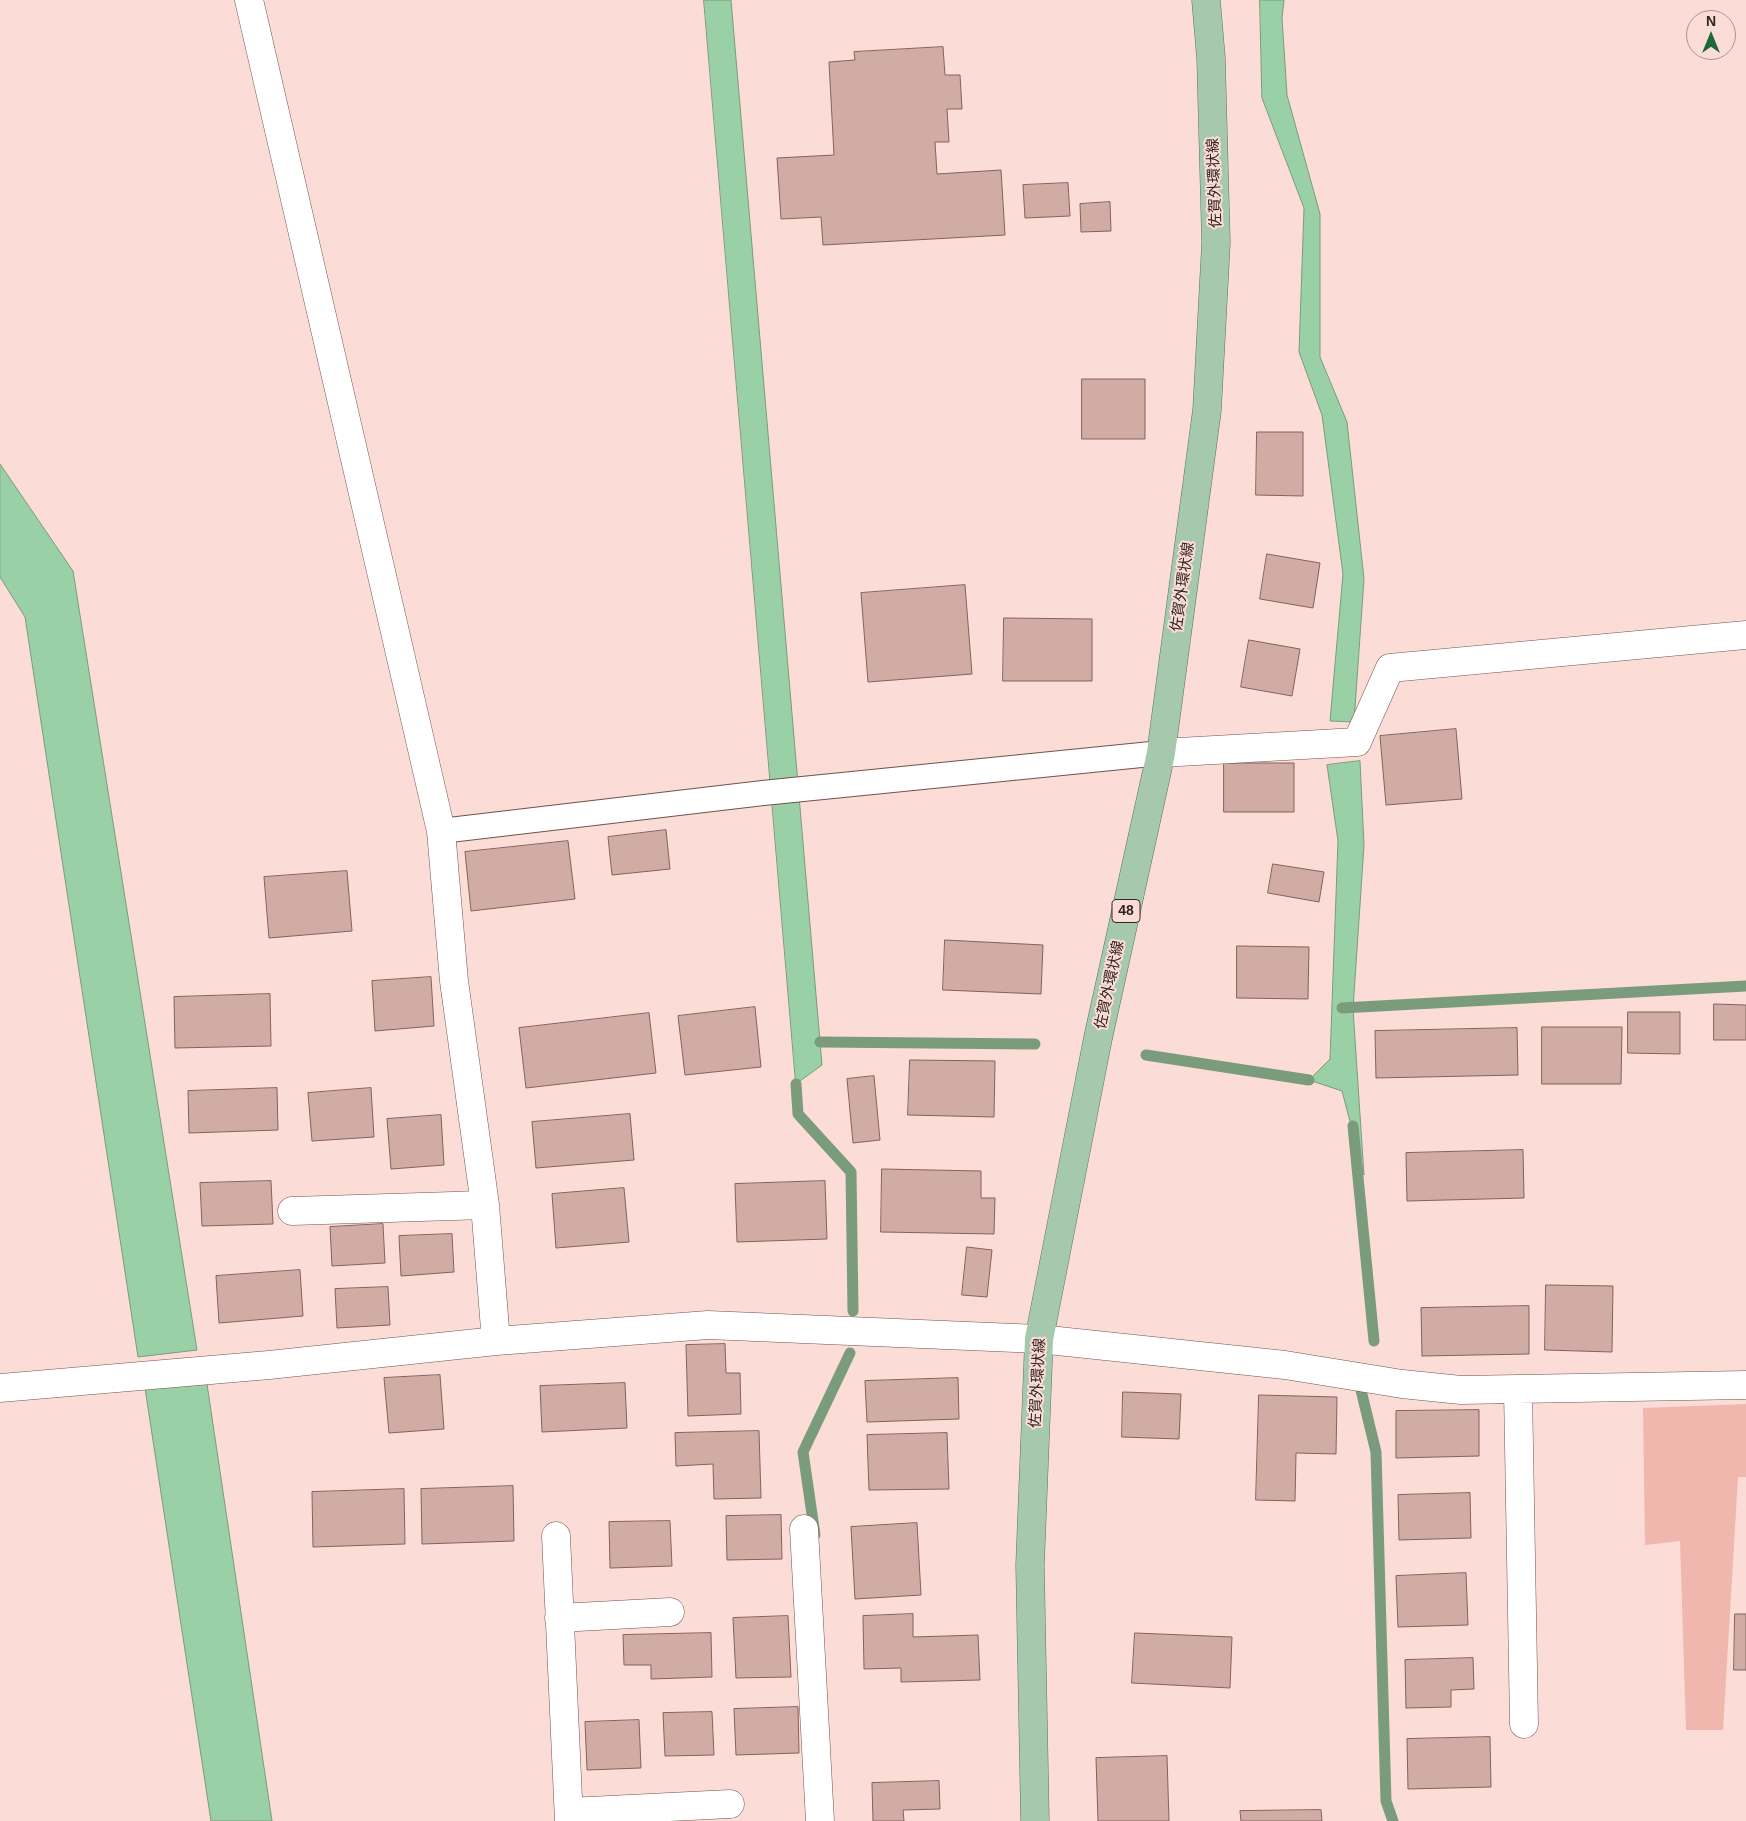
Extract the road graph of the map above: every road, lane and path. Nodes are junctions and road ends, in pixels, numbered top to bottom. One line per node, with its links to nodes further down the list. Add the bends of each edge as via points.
1 (249, 0): 5 (street)
2 (1206, 0): 4 (main road, 佐賀外環状線 / 48, via 1211,58 1216,243 1207,400)
3 (1746, 635): 4 (street, via 1390,668 1356,742)
4 (1161, 754): 5 (lane, via 763,793); 8 (main road, 佐賀外環状線 / 48, via 1098,1038)
5 (441, 831): 6 (street, via 454,982)
6 (484, 1206): 7 (street); 9 (street)
7 (292, 1211)
8 (1039, 1339): 9 (street, via 708,1325); 12 (street, via 1285,1365 1402,1384 1461,1390); 21 (main road, 佐賀外環状線 / 48, via 1030,1564)
9 (496, 1341): 11 (street)
10 (1746, 1385): 12 (street)
11 (0, 1388)
12 (1518, 1390): 17 (street)
13 (804, 1529): 20 (street)
14 (556, 1536): 16 (street)
15 (670, 1612): 16 (street)
16 (559, 1618): 19 (street)
17 (1524, 1724)
18 (730, 1804): 19 (street)
19 (569, 1817)
20 (820, 1821)
21 (1035, 1821)

